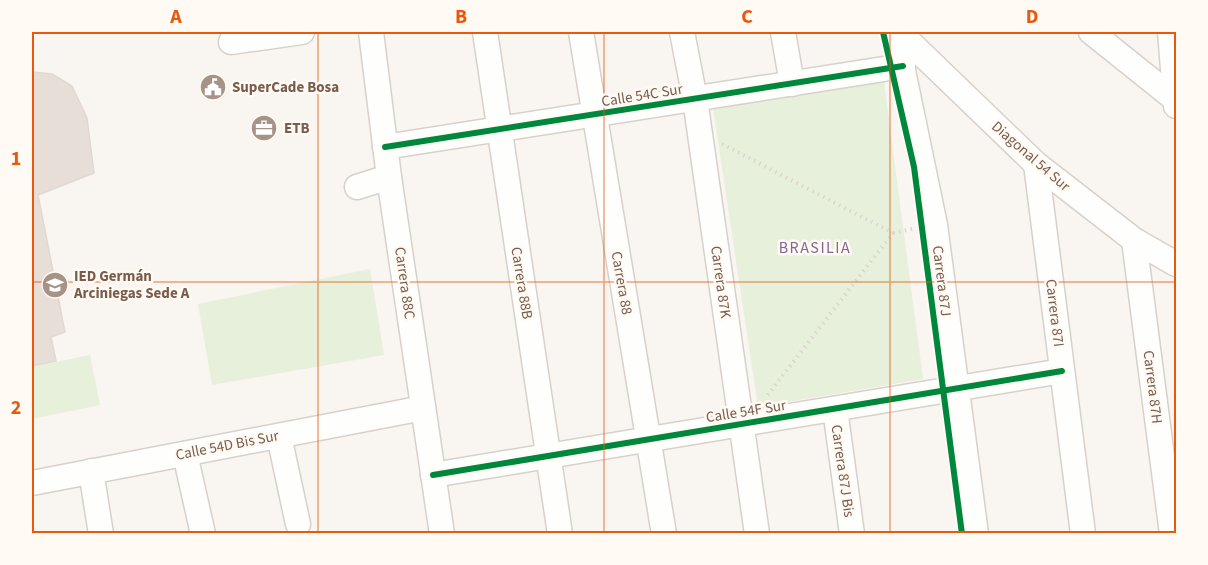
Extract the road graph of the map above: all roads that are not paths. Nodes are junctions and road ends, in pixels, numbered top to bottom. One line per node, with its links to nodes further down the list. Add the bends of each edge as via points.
1 (302, 32): 10 (street)
2 (371, 32): 18 (street, Carrera 88C)
3 (485, 32): 17 (street, Carrera 88B)
4 (581, 32): 16 (street, Carrera 88)
5 (682, 32): 14 (street, Carrera 87K)
6 (783, 32): 12 (street)
7 (897, 32): 11 (street, Carrera 87J); 19 (street, Diagonal 54 Sur)
8 (1091, 32): 13 (street)
9 (1170, 32): 13 (street)
10 (231, 42)
11 (903, 66): 12 (street, Calle 54C Sur); 25 (street, Carrera 87J, via 935,225)
12 (792, 84): 14 (street, Calle 54C Sur)
13 (1176, 91): 15 (street)
14 (695, 99): 16 (street, Calle 54C Sur); 28 (street, Carrera 87K)
15 (1176, 106)
16 (593, 115): 17 (street, Calle 54C Sur); 30 (street, Carrera 88)
17 (499, 129): 18 (street, Calle 54C Sur); 32 (street, Carrera 88B)
18 (385, 147): 20 (street, Carrera 88C)
19 (1036, 164): 22 (street, Diagonal 54 Sur); 24 (street, Carrera 87I)
20 (389, 177): 21 (street); 26 (street, Carrera 88C)
21 (357, 188)
22 (1134, 240): 23 (street, Diagonal 54 Sur); 46 (street, Carrera 87H)
23 (1176, 264)
24 (1062, 371): 25 (street, Calle 54F Sur); 45 (street, Carrera 87I)
25 (955, 388): 27 (street, Calle 54F Sur); 44 (street, Carrera 87J)
26 (423, 408): 29 (street, Calle 54D Bis Sur); 34 (street, Carrera 88C)
27 (835, 409): 28 (street, Calle 54F Sur); 43 (street, Carrera 87J Bis)
28 (741, 424): 30 (street, Calle 54F Sur); 42 (street, Carrera 87K)
29 (279, 435): 31 (street, Calle 54D Bis Sur); 36 (street)
30 (649, 440): 32 (street, Calle 54F Sur); 41 (street, Carrera 88)
31 (185, 454): 33 (street, Calle 54D Bis Sur); 38 (street)
32 (548, 456): 34 (street, Calle 54F Sur); 40 (street, Carrera 88B)
33 (91, 471): 35 (street, Calle 54D Bis Sur); 37 (street)
34 (433, 475): 39 (street, Carrera 88C)
35 (32, 483)
36 (298, 524)
37 (101, 534)
38 (203, 534)
39 (442, 534)
40 (560, 534)
41 (663, 534)
42 (757, 534)
43 (852, 534)
44 (976, 534)
45 (1083, 534)
46 (1172, 534)

